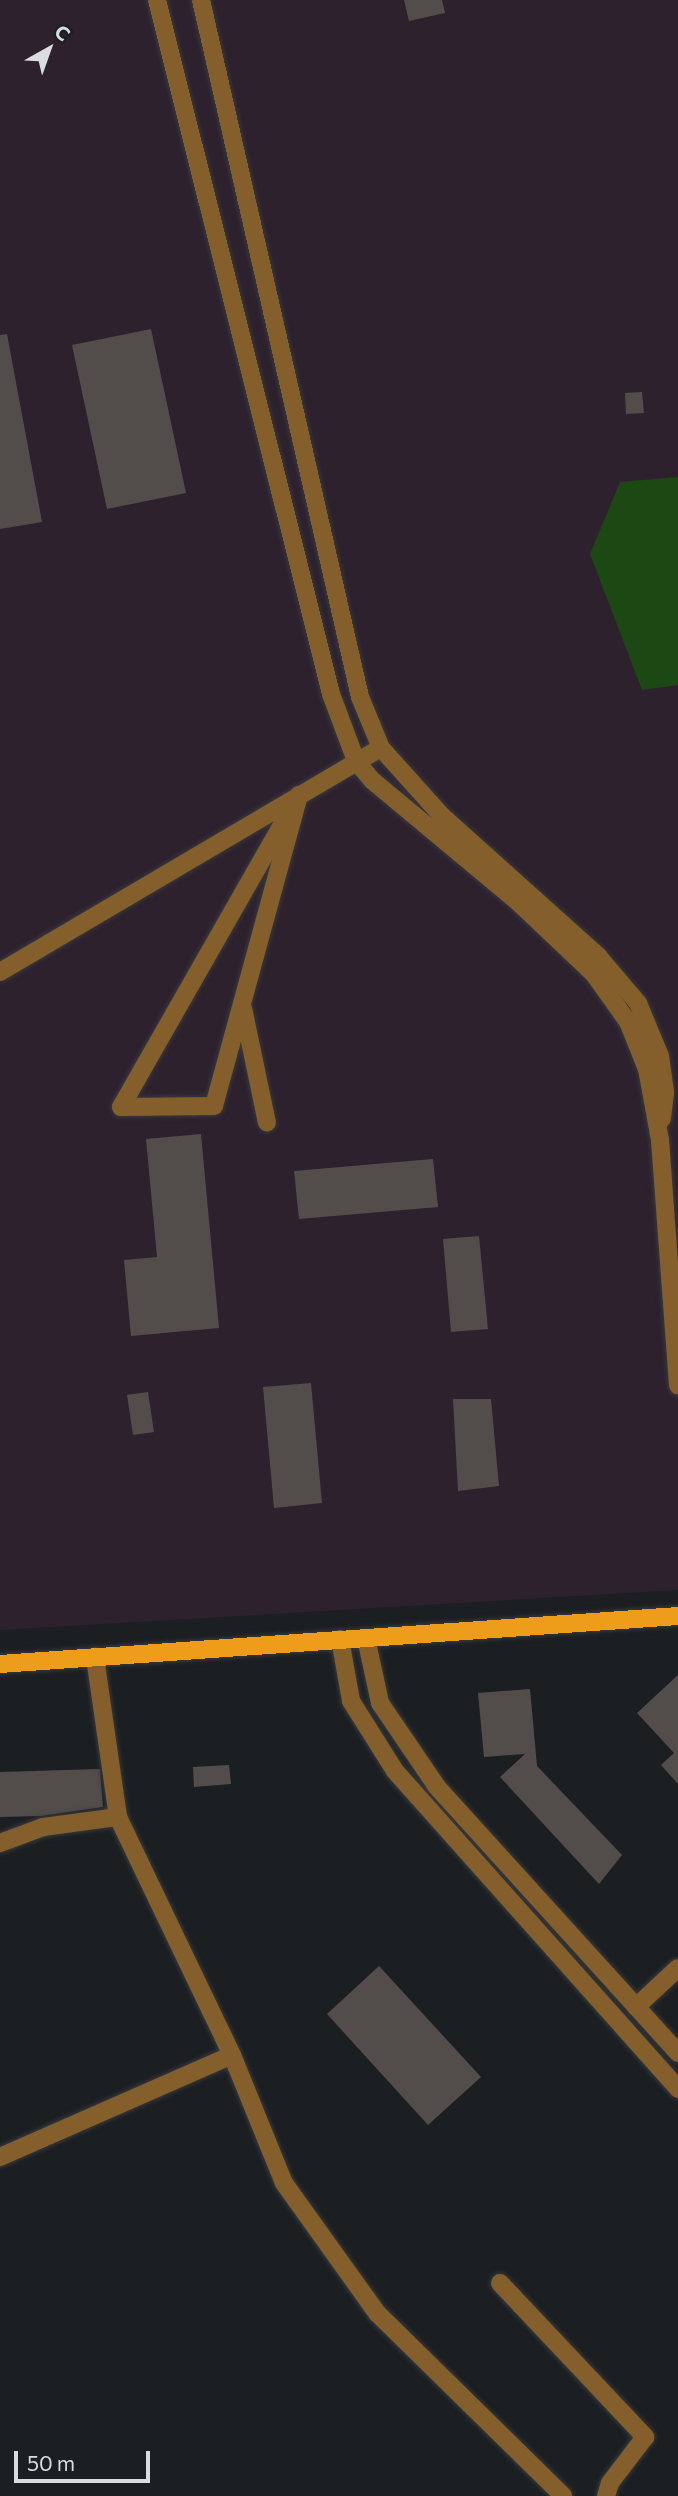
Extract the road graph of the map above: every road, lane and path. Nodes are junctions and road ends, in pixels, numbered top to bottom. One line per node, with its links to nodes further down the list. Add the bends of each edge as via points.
1 (157, 0): 4 (street, via 331,694)
2 (201, 0): 3 (street, via 360,697)
3 (382, 748): 4 (street); 9 (street, via 442,816 598,956 638,1003 660,1056 665,1093)
4 (356, 761): 5 (street); 9 (street, via 373,781 518,902 594,974 628,1022 647,1069)
5 (299, 795): 6 (street); 7 (street); 7 (street, via 121,1107 214,1106)
6 (0, 972)
7 (242, 1004): 8 (street)
8 (267, 1122)
9 (660, 1140): 10 (street)
10 (678, 1385)
11 (678, 1616): 12 (main road)
12 (366, 1637): 13 (main road); 19 (street, via 380,1703 437,1787)
13 (340, 1639): 14 (main road); 22 (street, via 351,1701 396,1771)
14 (95, 1657): 15 (main road); 16 (street)
15 (0, 1664)
16 (118, 1817): 17 (street, via 43,1826); 21 (street)
17 (0, 1843)
18 (678, 1968): 19 (street)
19 (636, 2007): 20 (street)
20 (678, 2053)
21 (232, 2055): 23 (street); 25 (street, via 284,2183 377,2313)
22 (678, 2088)
23 (0, 2157)
24 (500, 2283): 26 (street, via 645,2437 610,2483)
25 (563, 2496)
26 (606, 2496)

